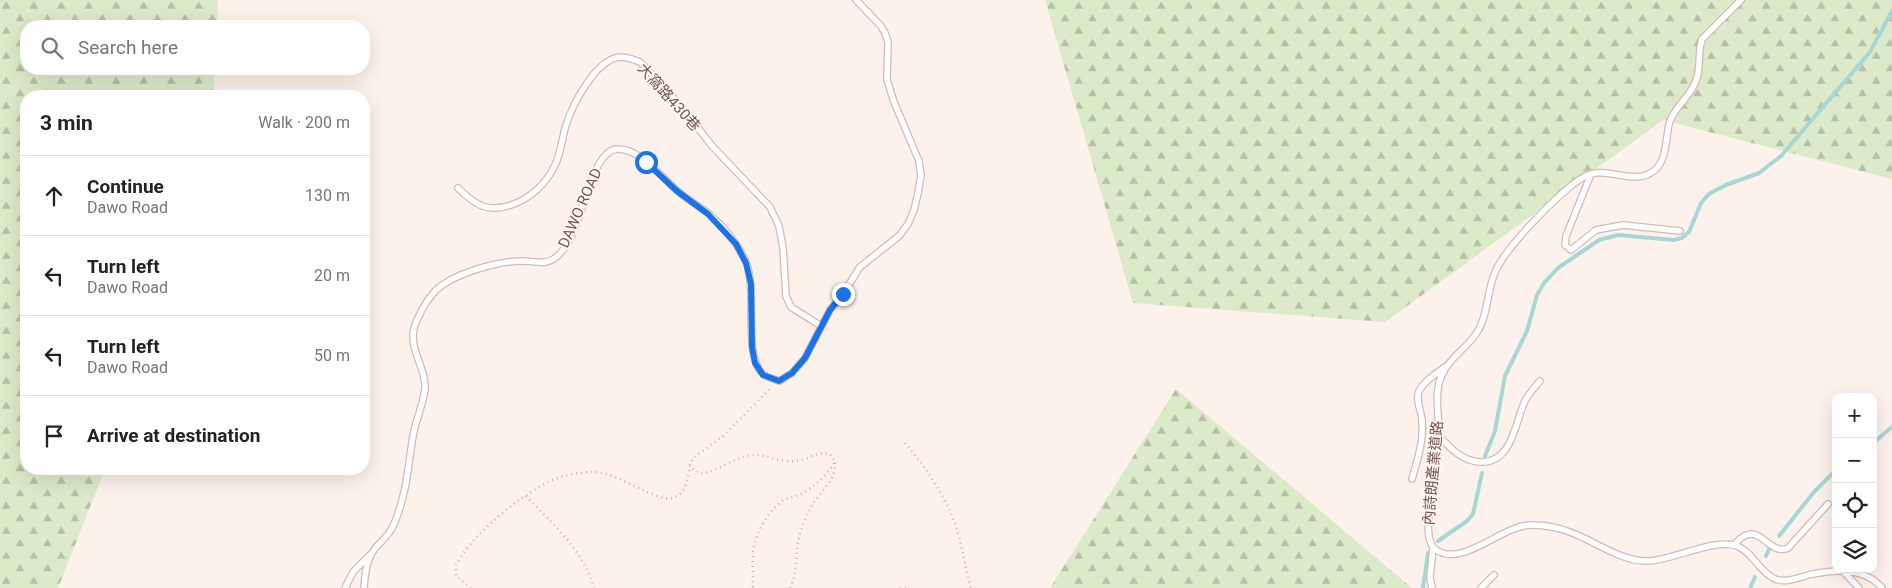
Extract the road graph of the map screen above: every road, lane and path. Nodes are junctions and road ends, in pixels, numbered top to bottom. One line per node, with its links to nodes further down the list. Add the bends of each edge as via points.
1 (856, 0): 6 (lane, via 885,33 888,42 887,80 919,161 921,176 908,224 899,236 860,267)
2 (1741, 0): 3 (lane, via 1702,39 1696,82 1672,117 1662,160 1655,170 1634,177)
3 (1592, 174): 5 (lane, via 1566,236 1565,245 1571,250 1596,230 1624,224); 7 (lane, 內詩朗產業道路, via 1571,186 1552,204 1499,263 1478,333)
4 (458, 188): 6 (lane, 大窩路430巷, via 472,202 489,209 519,203 542,186 555,165 574,102 598,70 609,61 631,58 640,62 770,207 779,226 786,296 791,308)
5 (1680, 231)
6 (821, 326): 8 (lane, via 805,358 792,373)
7 (1445, 368): 10 (lane, 內詩朗產業道路, via 1438,392); 14 (lane, via 1426,382 1418,395 1422,430)
8 (779, 381): 13 (path, via 723,436 693,458); 19 (lane, DAWO ROAD, via 763,375 755,363 751,284 746,263 736,244 708,214 646,162 631,152 616,148 604,155 595,170 572,232 556,257 546,262 510,261 467,274 438,289 424,304 414,325 413,337 425,379 425,391 412,442 406,486 390,533)
9 (1540, 381): 10 (lane, via 1525,401 1508,446 1500,457 1490,463 1465,459)
10 (1439, 436): 18 (lane, 內詩朗產業道路, via 1428,531 1429,542)
11 (905, 443): 32 (path, via 939,489 953,518)
12 (835, 461): 13 (path, via 830,454 822,452 798,461 752,455 703,474); 24 (path, via 821,479 776,505 768,516 753,551); 29 (path, via 833,478 814,500 799,539)
13 (690, 465): 15 (path, via 683,491 664,500 612,475 597,472 576,473 550,481)
14 (1412, 480)
15 (526, 496): 27 (path, via 491,522 456,565 456,576); 28 (path, via 579,554)
16 (1828, 504): 17 (lane, via 1788,548 1777,549 1756,535 1748,534)
17 (1734, 545): 18 (lane, via 1720,544 1674,558 1646,562 1604,549 1573,533 1527,524 1467,551 1454,554); 20 (lane, via 1746,551 1775,579 1789,580)
18 (1436, 550): 33 (lane, 內詩朗產業道路, via 1430,578)
19 (373, 552): 25 (lane, via 353,572); 26 (lane, DAWO ROAD)
20 (1832, 572)
21 (1845, 573): 35 (lane)
22 (1860, 573): 36 (lane)
23 (1494, 575): 34 (lane)
24 (753, 587)
25 (345, 588)
26 (364, 588)
27 (470, 588)
28 (594, 588)
29 (790, 588)
30 (900, 588): 31 (path)
31 (910, 588)
32 (971, 588)
33 (1432, 588)
34 (1481, 588)
35 (1859, 588)
36 (1882, 588)

